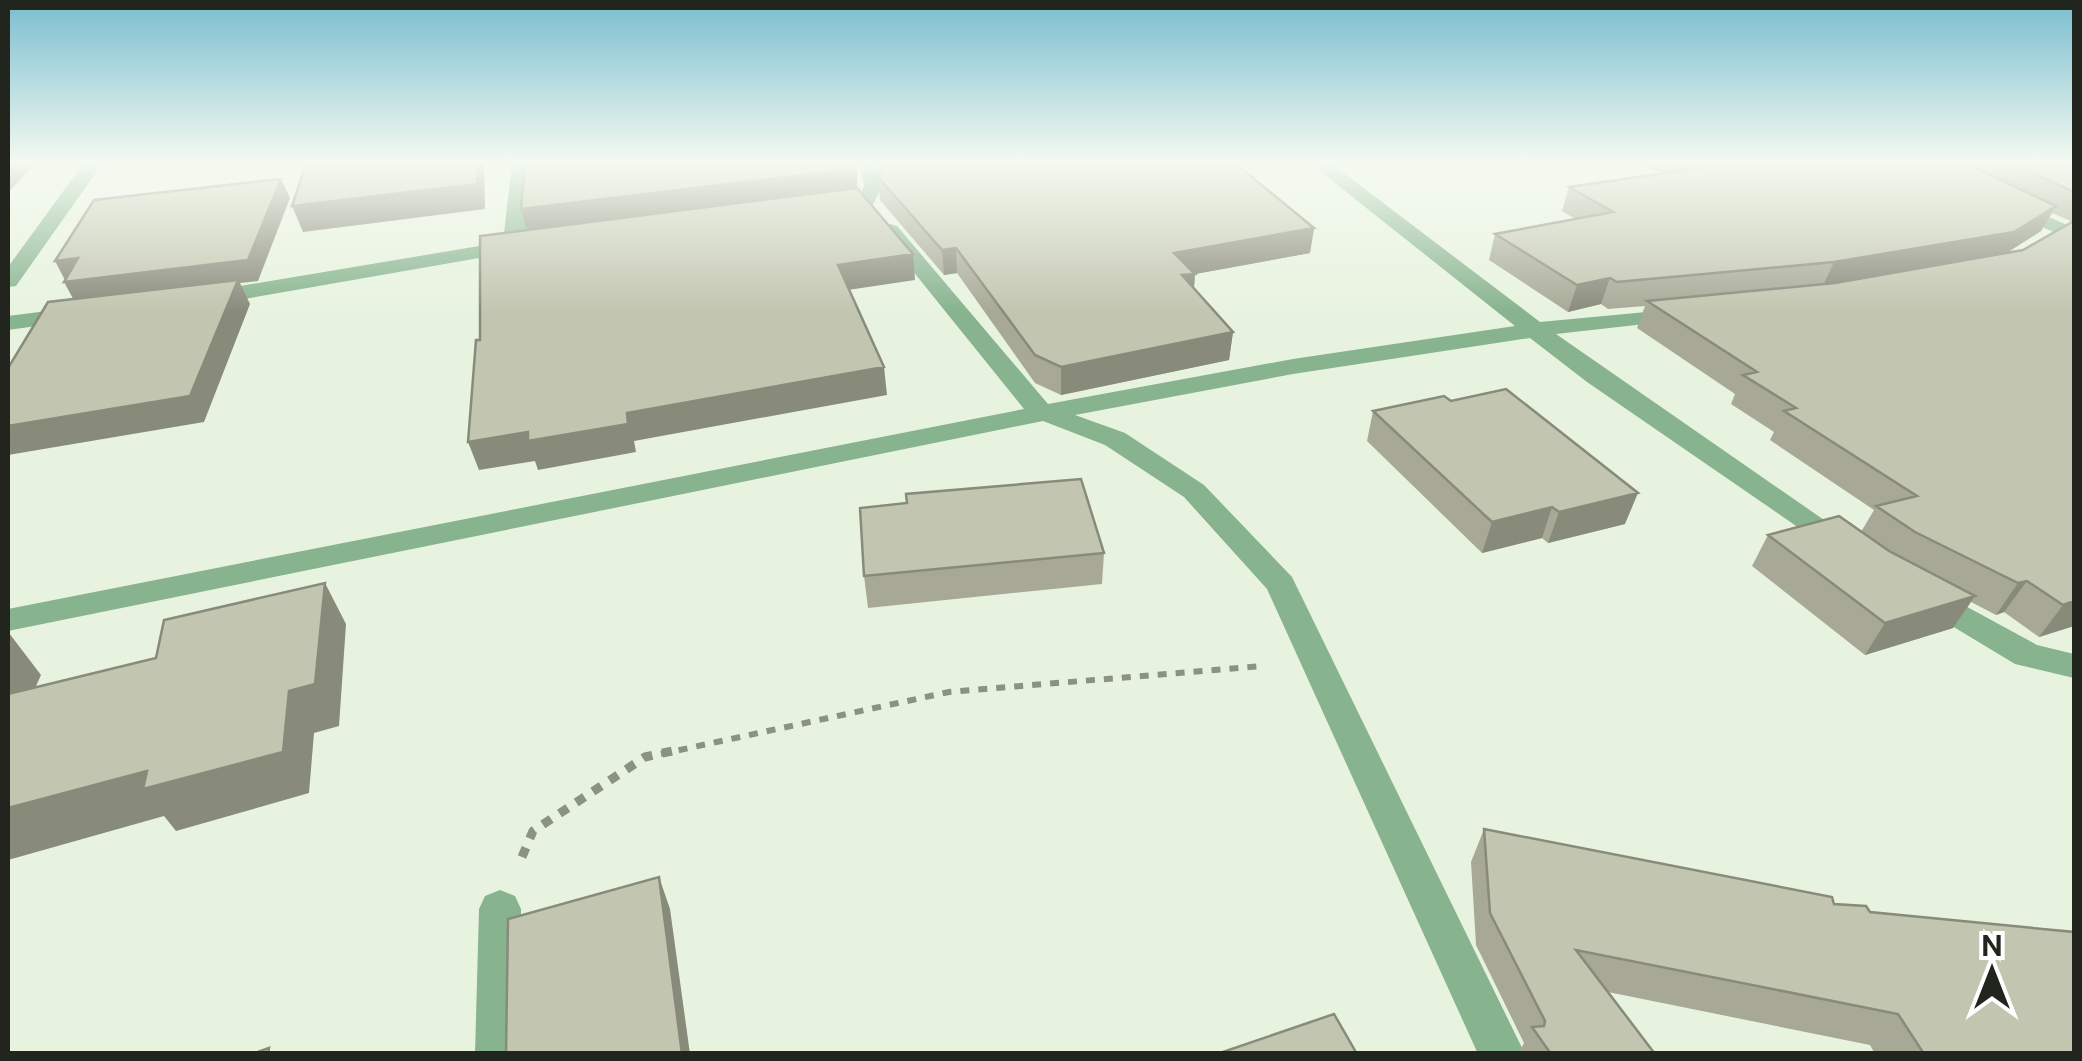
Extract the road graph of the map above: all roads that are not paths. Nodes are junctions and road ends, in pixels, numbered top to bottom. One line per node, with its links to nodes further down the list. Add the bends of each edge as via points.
1 (56, 214): 8 (street)
2 (523, 214): 9 (street, via 523,245)
3 (876, 214): 14 (street)
4 (1384, 214): 13 (street)
5 (2026, 214): 6 (street)
6 (2068, 233): 7 (street)
7 (2034, 249)
8 (8, 281)
9 (185, 301)
10 (106, 311): 12 (street)
11 (1706, 311): 13 (street)
12 (8, 323)
13 (1531, 328): 14 (street); 15 (street)
14 (1038, 410): 17 (street); 21 (street, via 1115,439 1194,492 1281,584)
15 (1869, 562)
16 (1898, 582): 18 (street, via 2028,655)
17 (8, 620)
18 (2074, 666)
19 (500, 909): 20 (street)
20 (498, 1054)
21 (1502, 1054)

